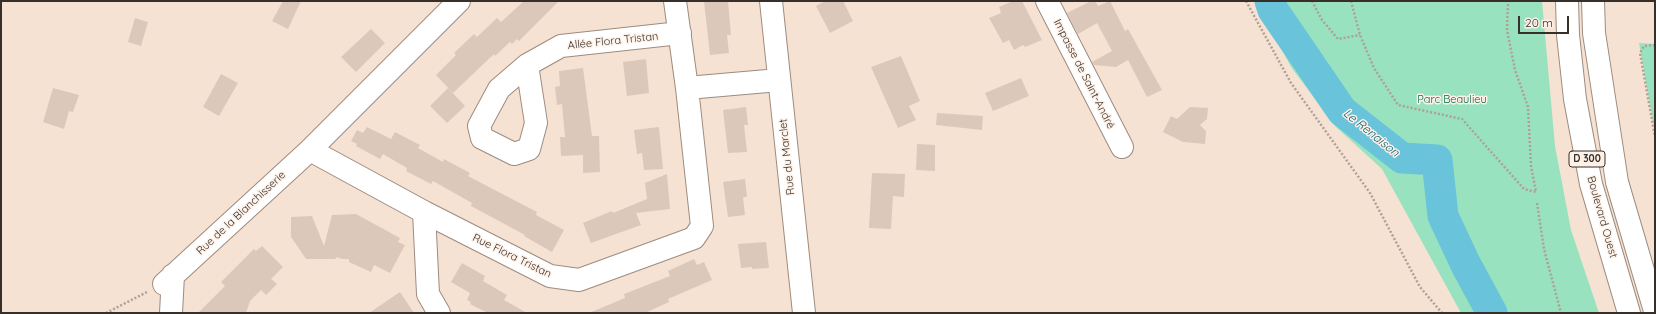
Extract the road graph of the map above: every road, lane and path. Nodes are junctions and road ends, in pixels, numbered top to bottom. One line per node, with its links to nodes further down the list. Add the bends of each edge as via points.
1 (459, 1): 19 (street)
2 (675, 1): 11 (street, Rue Flora Tristan)
3 (770, 1): 15 (street, Rue du Marclet)
4 (1047, 1): 18 (street, Impasse de Saint-André)
5 (1246, 1): 28 (path, via 1291,83 1370,193 1420,287)
6 (1312, 1): 12 (path, via 1322,20 1338,39)
7 (1351, 1): 12 (path)
8 (1508, 1): 12 (path, via 1507,30 1515,70 1528,108 1531,166 1536,192 1524,189 1462,119 1398,106 1374,68)
9 (1567, 1): 30 (street, Boulevard Ouest / D 300, via 1575,99 1591,184)
10 (1593, 1): 23 (street, D 300, via 1594,33 1617,182)
11 (680, 33): 14 (street, Allée Flora Tristan, via 561,46); 16 (street, Rue Flora Tristan)
12 (1360, 35)
13 (1655, 44): 17 (path, via 1644,46 1640,53)
14 (527, 65)
15 (779, 80): 16 (street); 27 (street, Rue du Marclet)
16 (687, 88): 21 (street, Rue Flora Tristan, via 702,226 694,238 579,280 550,276)
17 (1655, 137)
18 (1122, 147)
19 (310, 150): 21 (street, Rue Flora Tristan); 22 (street, Rue de la Blanchisserie)
20 (1537, 203): 29 (path, via 1544,250)
21 (424, 212): 26 (street, via 428,294)
22 (169, 280): 24 (path); 25 (street)
23 (1655, 311)
24 (106, 313)
25 (171, 313)
26 (439, 313)
27 (804, 313)
28 (1442, 313)
29 (1561, 313)
30 (1629, 313)

